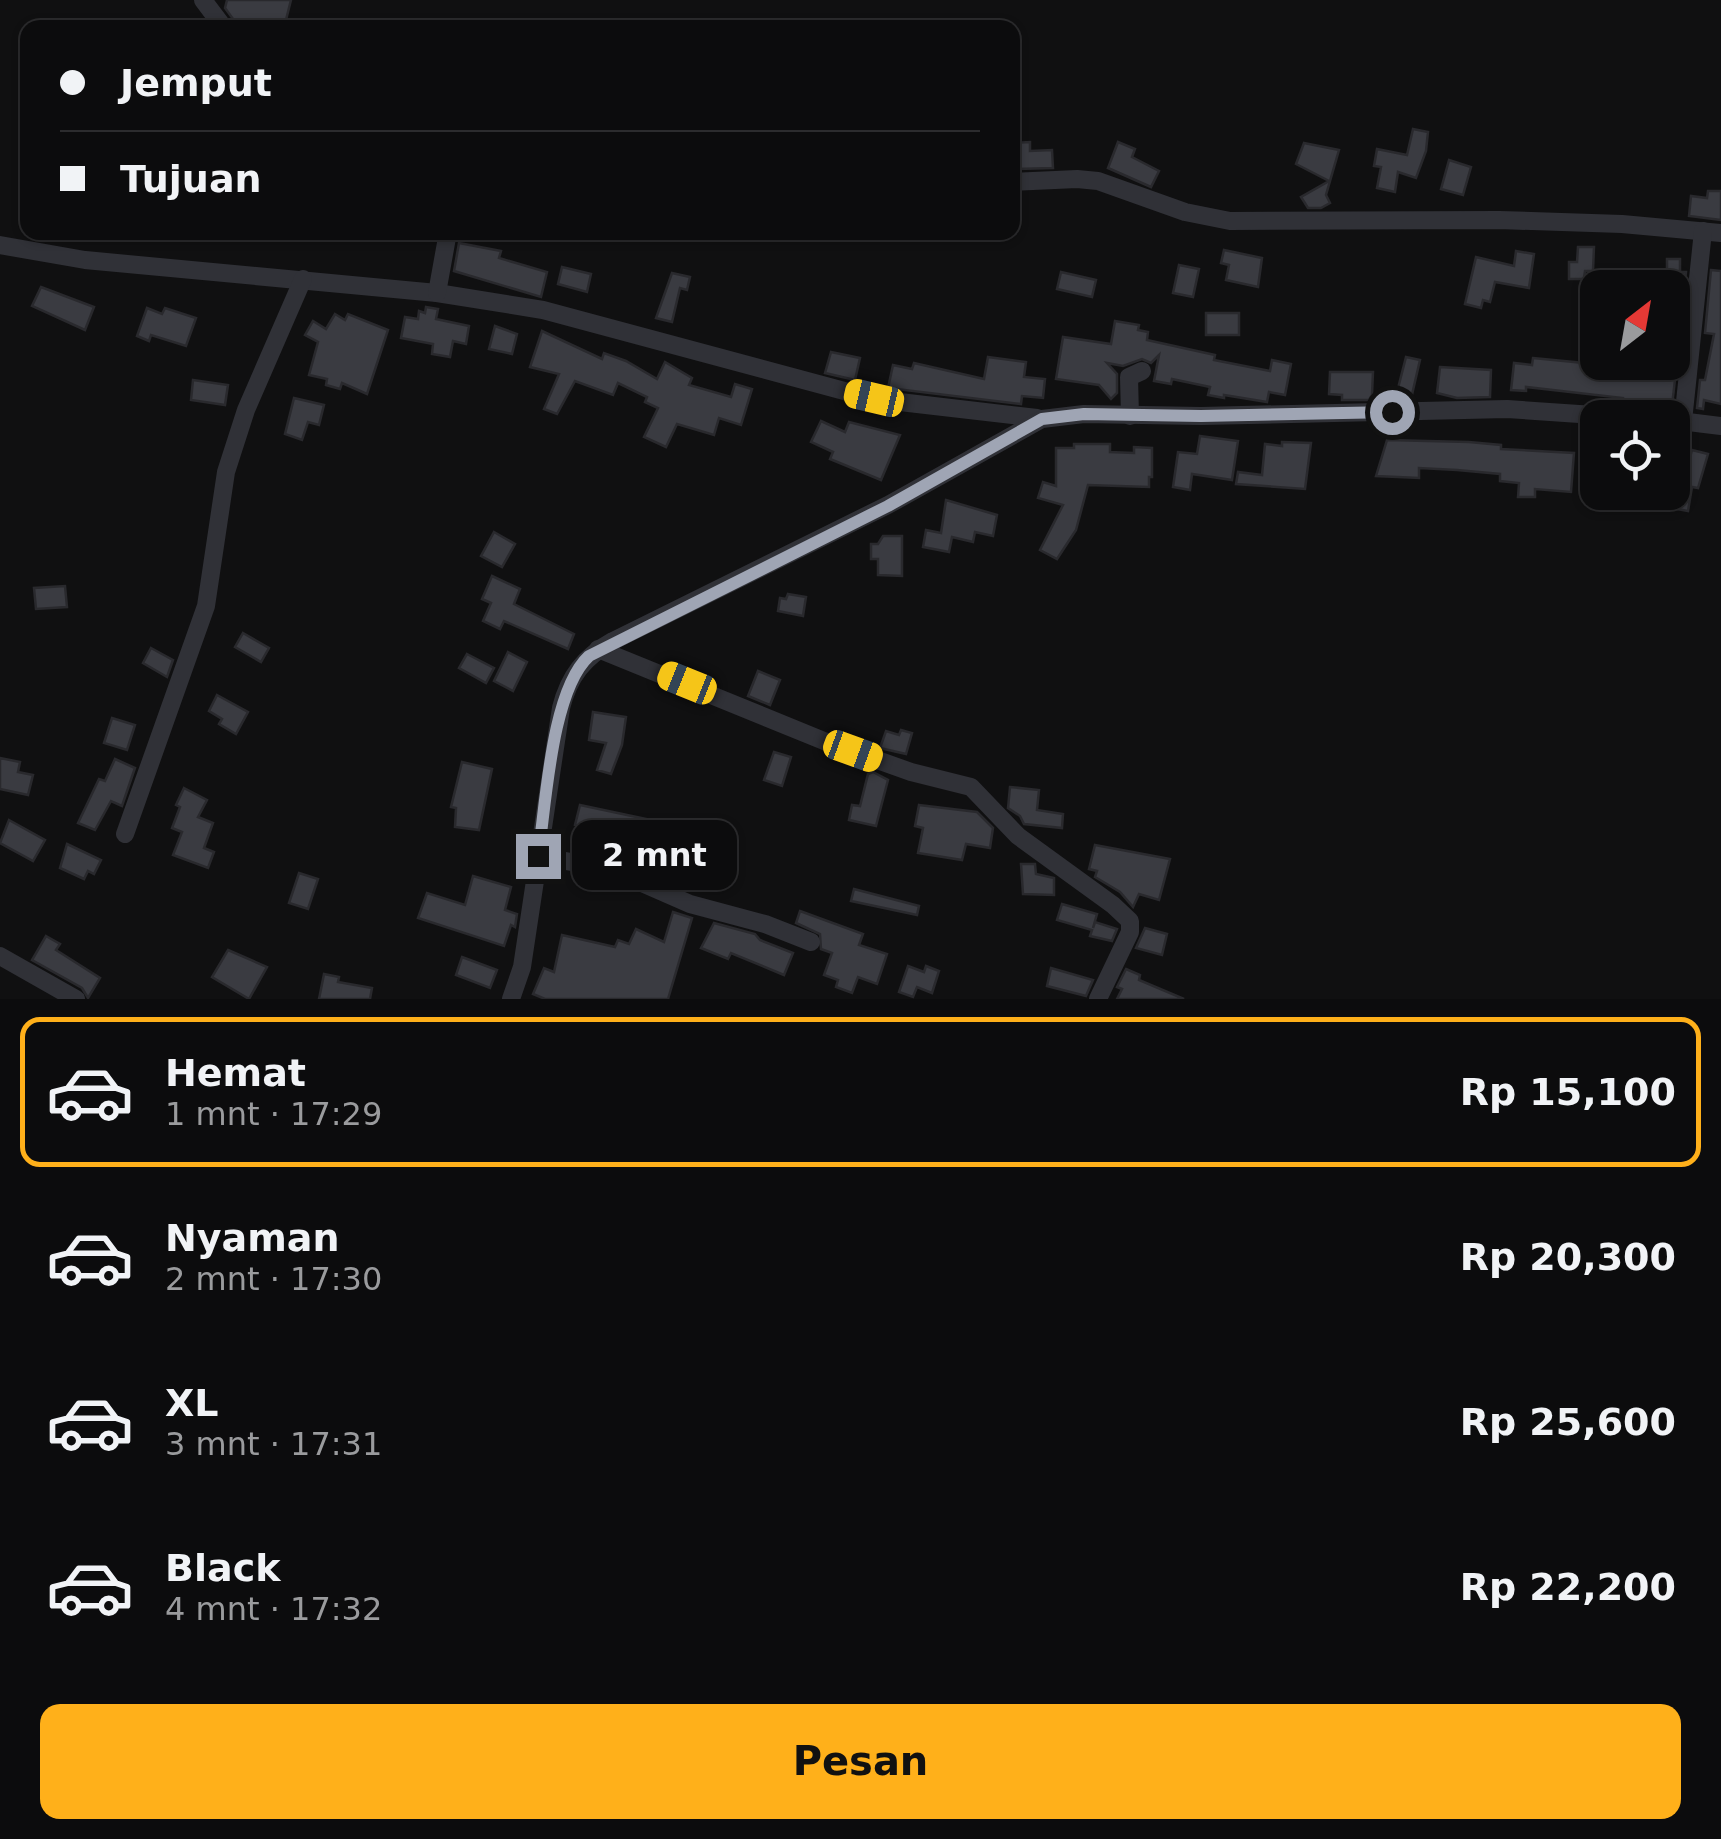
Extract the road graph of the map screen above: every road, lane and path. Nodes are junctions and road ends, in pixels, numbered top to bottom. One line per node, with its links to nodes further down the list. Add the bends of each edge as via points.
1 (1020, 182): 2 (street, via 1098,182 1230,221 1500,220)
2 (1712, 232): 8 (street)
3 (447, 240): 6 (street)
4 (0, 245): 5 (street, via 150,268)
5 (303, 279): 6 (street); 15 (street, via 226,472 206,606)
6 (437, 293): 11 (street, via 572,316 874,398)
7 (1142, 371): 10 (street, via 1129,377)
8 (1682, 400)
9 (1580, 414): 10 (street, via 1508,408)
10 (1130, 416): 11 (street)
11 (1042, 419): 14 (street, via 871,514)
12 (1690, 422): 13 (street)
13 (1721, 426)
14 (598, 650): 16 (street, via 576,671 564,696); 21 (street, via 824,741 971,788 1018,836 1130,921)
15 (125, 834)
16 (538, 856): 17 (street, via 610,869 690,904); 20 (street)
17 (811, 942)
18 (0, 956): 19 (street)
19 (76, 999)
20 (512, 999)
21 (1098, 999)

